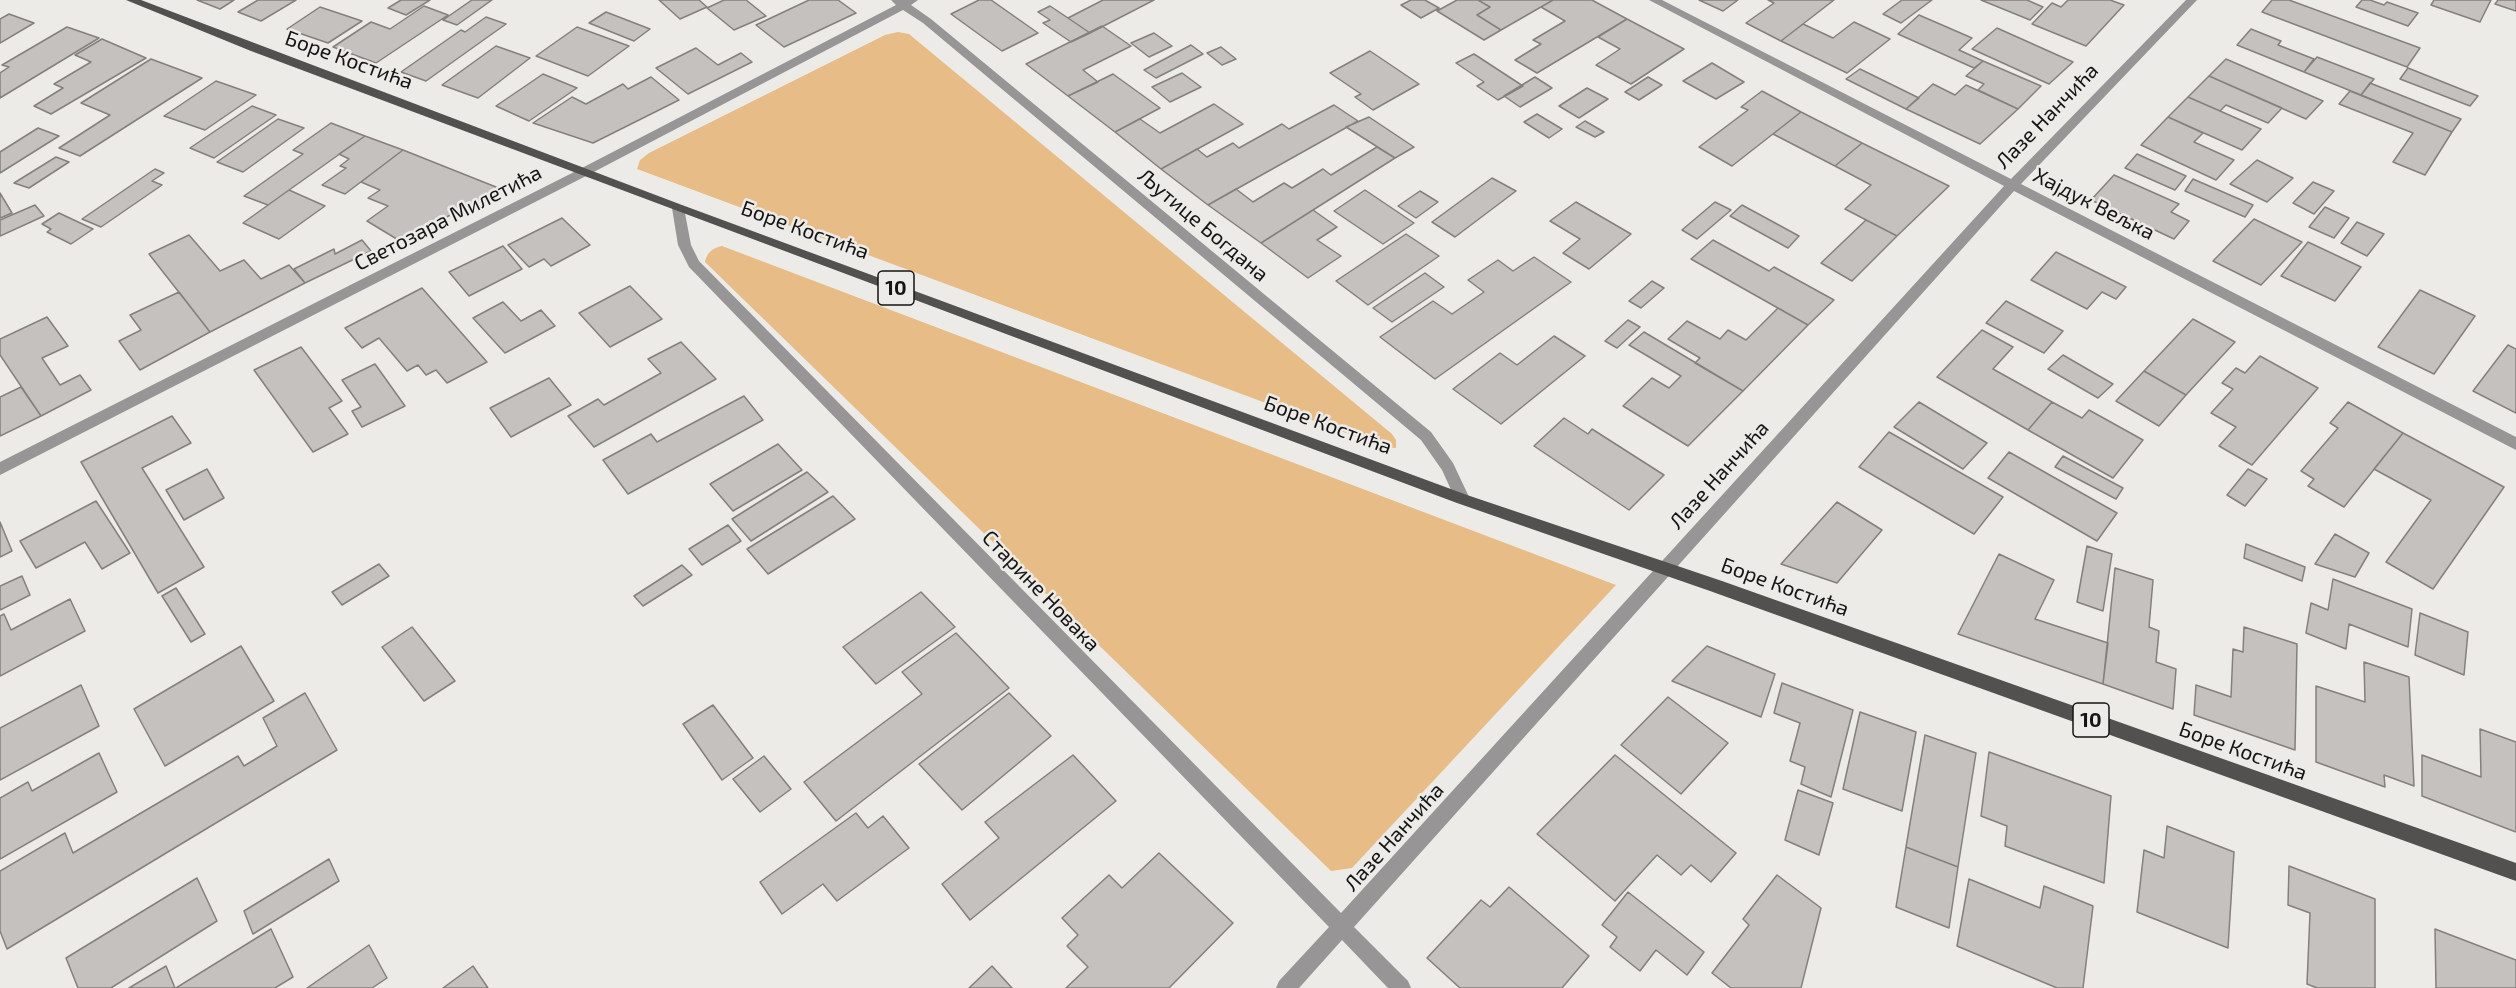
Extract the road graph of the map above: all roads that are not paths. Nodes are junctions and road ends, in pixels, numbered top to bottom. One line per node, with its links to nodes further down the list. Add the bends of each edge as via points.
1 (131, 0): 5 (main road, Боре Костића / 10)
2 (1654, 0): 6 (street, Хајдук Вељка)
3 (2192, 0): 6 (street, Лазе Нанчића)
4 (904, 2): 5 (street, Светозара Милетића); 10 (street, Љутице Богдана, via 1426,436 1448,467)
5 (584, 172): 7 (main road, Боре Костића / 10); 9 (street, Светозара Милетића)
6 (2013, 183): 8 (street, Хајдук Вељка); 11 (street, Лазе Нанчића)
7 (678, 208): 10 (main road, Боре Костића / 10); 13 (street, Старине Новака, via 687,255 694,264)
8 (2516, 444)
9 (0, 469)
10 (1462, 499): 11 (main road, Боре Костића / 10)
11 (1665, 568): 12 (main road, Боре Костића / 10); 13 (street, Лазе Нанчића)
12 (2516, 872)
13 (1341, 928): 14 (street, Лазе Нанчића); 15 (street, Старине Новака)
14 (1286, 988)
15 (1401, 988)

